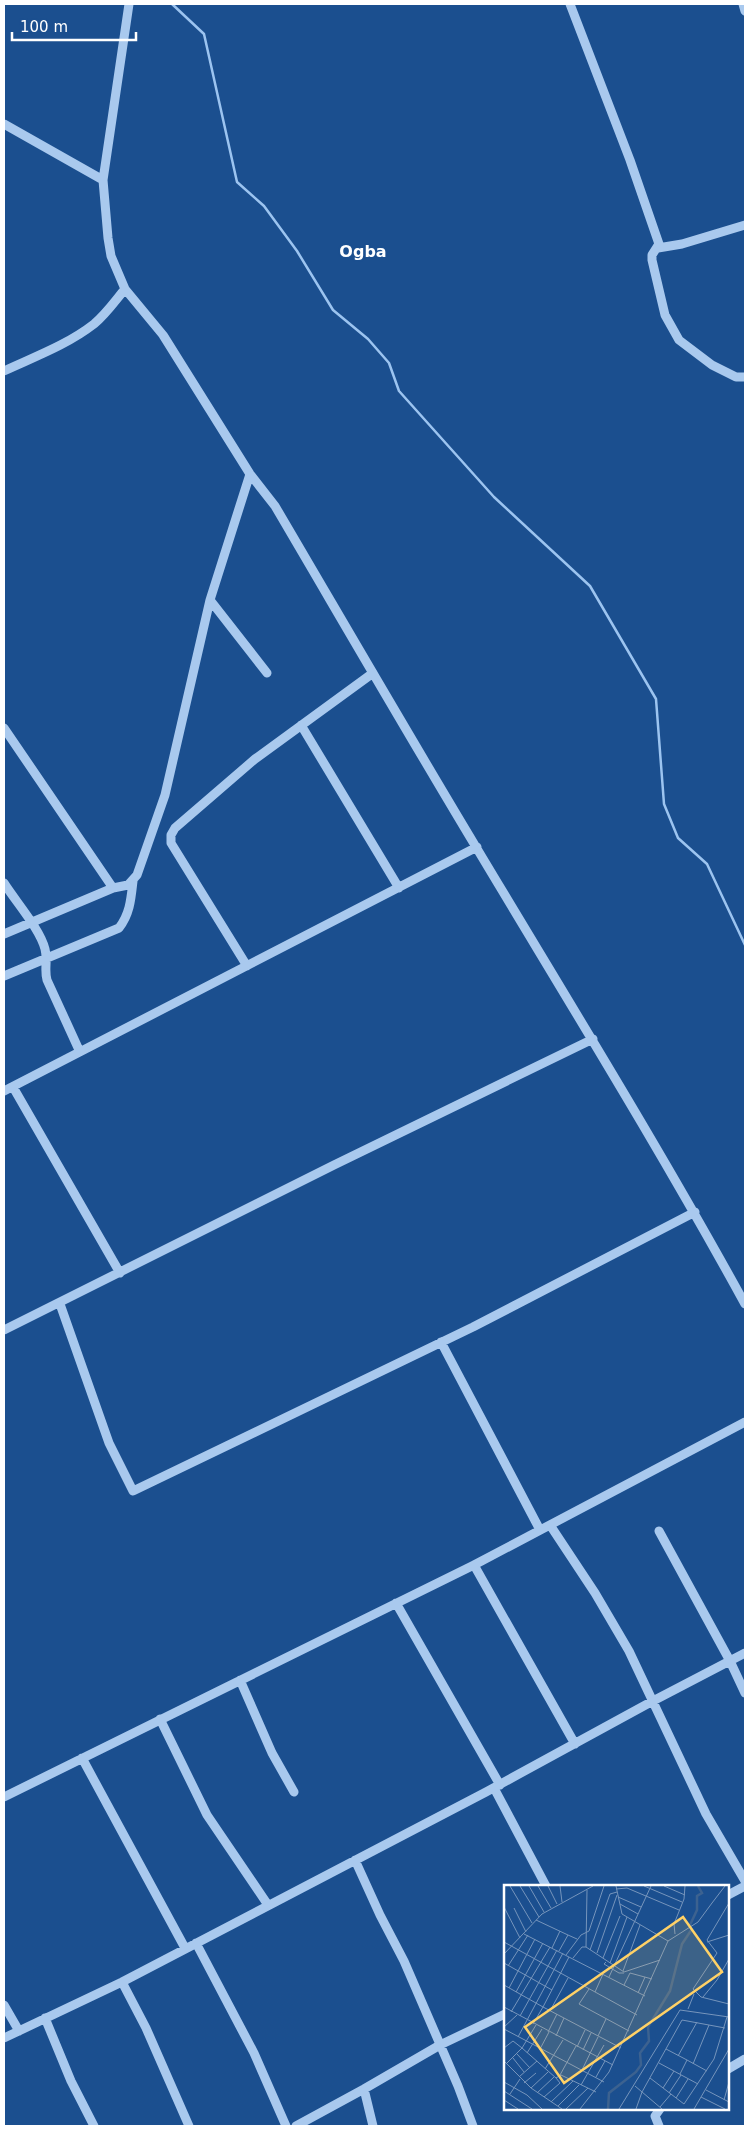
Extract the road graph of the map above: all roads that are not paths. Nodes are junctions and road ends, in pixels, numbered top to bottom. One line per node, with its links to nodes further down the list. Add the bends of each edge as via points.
1 (129, 4): 6 (street)
2 (570, 4): 8 (street, via 630,160)
3 (743, 4): 4 (street)
4 (745, 11)
5 (4, 124): 6 (street)
6 (103, 180): 9 (street, via 111,256)
7 (745, 224): 8 (street, via 682,244)
8 (658, 248): 11 (street, via 652,254 652,260 665,315 679,340 712,365 736,377)
9 (125, 289): 10 (street, via 101,317 79,334); 12 (street, via 163,335)
10 (4, 370)
11 (745, 377)
12 (250, 474): 13 (street); 14 (street, via 275,506)
13 (210, 600): 15 (street); 19 (street, via 165,795)
14 (373, 672): 16 (street); 18 (street)
15 (267, 673)
16 (301, 725): 22 (street); 26 (street, via 256,759 175,828 171,835 171,843)
17 (4, 728): 21 (street)
18 (476, 847): 22 (street); 28 (street)
19 (133, 881): 21 (street); 25 (street, via 130,908 118,928)
20 (4, 883): 23 (street)
21 (113, 888): 23 (street)
22 (399, 888): 26 (street)
23 (31, 923): 24 (street); 25 (street, via 39,932)
24 (4, 934)
25 (47, 960): 27 (street); 29 (street, via 47,980)
26 (247, 966): 29 (street)
27 (4, 976)
28 (593, 1039): 32 (street); 33 (street)
29 (80, 1052): 30 (street)
30 (13, 1087): 31 (street); 33 (street)
31 (4, 1092)
32 (694, 1212): 35 (street); 37 (street)
33 (120, 1274): 34 (street)
34 (60, 1304): 36 (street); 37 (street, via 109,1443 133,1491)
35 (745, 1304)
36 (4, 1330)
37 (441, 1342): 40 (street)
38 (745, 1422): 39 (street)
39 (550, 1525): 40 (street); 48 (street, via 629,1651)
40 (540, 1530): 42 (street)
41 (659, 1531): 45 (street)
42 (474, 1565): 43 (street); 50 (street)
43 (396, 1603): 46 (street); 52 (street)
44 (745, 1653): 45 (street)
45 (730, 1661): 47 (street); 48 (street)
46 (240, 1680): 49 (street); 53 (street, via 272,1753)
47 (745, 1693)
48 (652, 1702): 50 (street); 56 (street, via 706,1814)
49 (160, 1719): 51 (street); 60 (street, via 207,1815)
50 (575, 1744): 52 (street)
51 (82, 1758): 54 (street); 62 (street)
52 (497, 1786): 55 (street); 57 (street)
53 (294, 1792)
54 (4, 1795)
55 (354, 1860): 60 (street); 69 (street, via 404,1961)
56 (745, 1881)
57 (546, 1885)
58 (745, 1886): 59 (street)
59 (729, 1894)
60 (268, 1905): 61 (street)
61 (196, 1943): 62 (street); 76 (street, via 254,2053)
62 (185, 1948): 63 (street)
63 (122, 1982): 66 (street); 75 (street)
64 (4, 2005): 67 (street)
65 (504, 2014): 69 (street)
66 (45, 2018): 67 (street); 74 (street)
67 (19, 2031): 68 (street)
68 (4, 2038)
69 (440, 2045): 72 (street); 79 (street)
70 (745, 2059): 71 (street)
71 (729, 2068)
72 (364, 2090): 77 (street); 78 (street)
73 (656, 2110): 80 (street)
74 (94, 2126)
75 (189, 2126)
76 (286, 2126)
77 (296, 2126)
78 (373, 2126)
79 (473, 2126)
80 (659, 2126)

